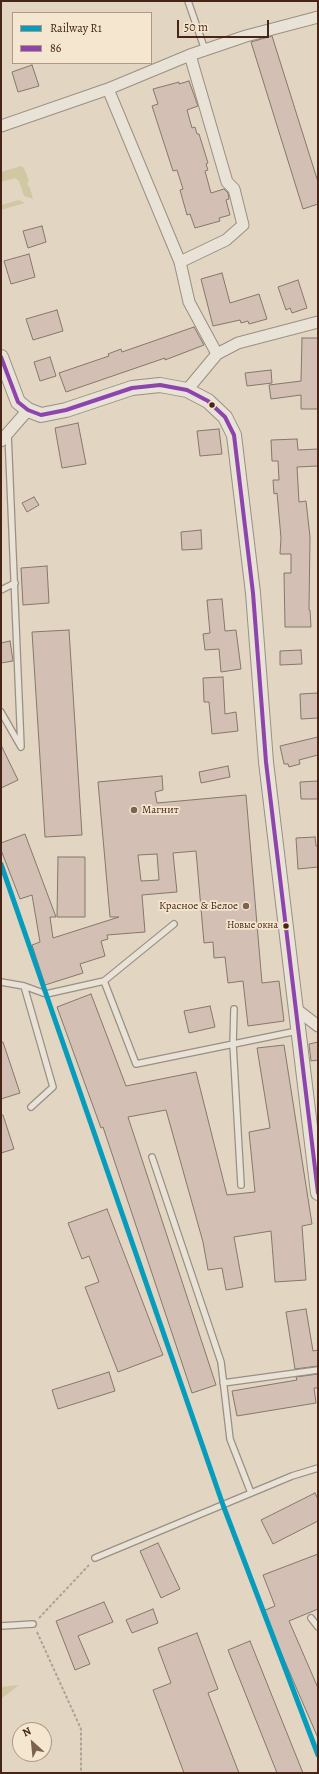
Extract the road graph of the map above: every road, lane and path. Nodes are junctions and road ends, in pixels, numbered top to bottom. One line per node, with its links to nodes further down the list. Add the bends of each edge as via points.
1 (188, 1): 3 (lane)
2 (318, 17): 3 (street)
3 (205, 50): 4 (street)
4 (190, 55): 5 (street); 7 (street, via 227,182 234,189 243,225 226,240)
5 (108, 89): 6 (street); 7 (street)
6 (1, 126)
7 (180, 262): 9 (street, via 189,302)
8 (318, 322): 9 (street, via 238,343)
9 (217, 354): 11 (street)
10 (1, 357): 12 (street, via 18,402)
11 (187, 390): 12 (street, via 160,384 132,388 66,410 41,415); 22 (street, via 214,407 224,417 234,435 253,593 266,762)
12 (28, 410): 13 (street)
13 (8, 431): 14 (street); 15 (lane)
14 (1, 441)
15 (15, 583): 16 (lane); 17 (lane, via 20,747)
16 (1, 590)
17 (1, 712)
18 (174, 924): 19 (lane)
19 (104, 981): 21 (lane, via 46,994); 26 (lane, via 136,1064)
20 (1, 982): 21 (lane)
21 (24, 986): 27 (lane, via 53,1087)
22 (296, 1008): 24 (street); 25 (street)
23 (234, 1009): 26 (lane)
24 (318, 1026)
25 (298, 1031): 26 (lane); 30 (street)
26 (233, 1044): 29 (lane)
27 (31, 1107)
28 (152, 1157): 32 (lane, via 221,1362)
29 (241, 1185)
30 (318, 1193)
31 (318, 1370): 32 (lane)
32 (223, 1383): 34 (lane, via 230,1439)
33 (318, 1468): 34 (lane)
34 (251, 1493): 35 (lane)
35 (96, 1558): 37 (path)
36 (312, 1618): 39 (lane)
37 (34, 1624): 38 (lane); 40 (path, via 81,1729)
38 (1, 1626)
39 (318, 1627)
40 (81, 1773)

